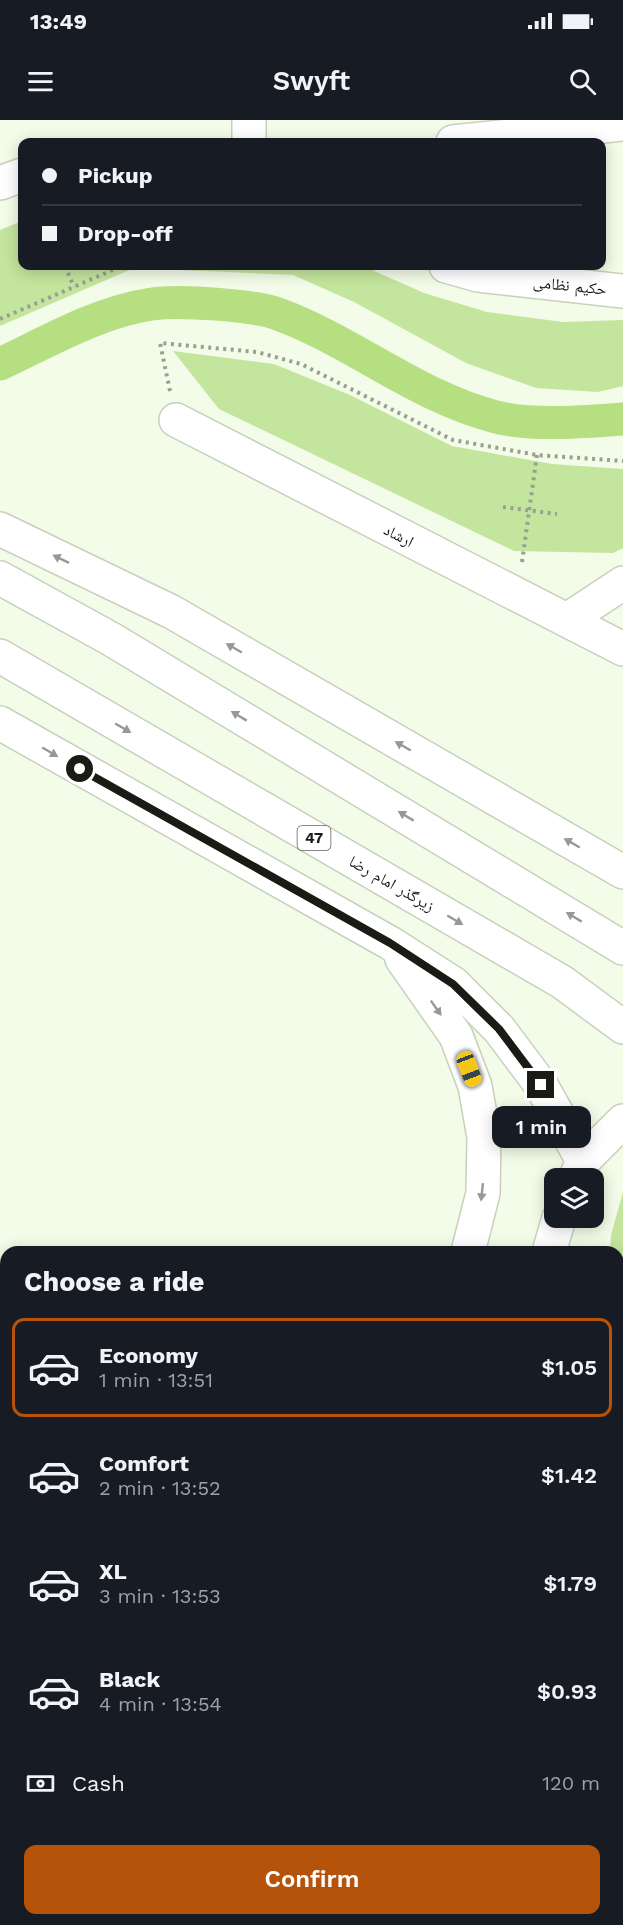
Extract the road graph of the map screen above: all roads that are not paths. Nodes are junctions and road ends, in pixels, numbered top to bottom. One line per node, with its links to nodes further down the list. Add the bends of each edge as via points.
1 (249, 120): 3 (main road)
2 (623, 124): 4 (main road)
3 (249, 138)
4 (491, 138)
5 (18, 177): 6 (main road)
6 (0, 183)
7 (460, 270): 8 (main road, حکیم نظامی)
8 (623, 291)
9 (176, 420): 13 (main road, ارشاد)
10 (0, 529): 17 (main road, one-way to 10, via 172,612)
11 (623, 583): 13 (main road)
12 (10, 584): 19 (main road, one-way to 12, via 111,639)
13 (567, 620): 14 (main road, ارشاد)
14 (623, 649)
15 (0, 656): 20 (main road, زیرگذر امام رضا / 47, one-way to 20, via 562,982)
16 (0, 723): 18 (main road, one-way to 18)
17 (623, 872)
18 (390, 943): 22 (main road, via 453,984 499,1029 541,1085); 25 (main road, one-way to 25, via 456,1036 476,1086 484,1137 483,1192)
19 (623, 948)
20 (623, 1028)
21 (619, 1125): 23 (main road)
22 (578, 1168)
23 (581, 1168)
24 (557, 1228): 26 (main road)
25 (470, 1246)
26 (551, 1246)

